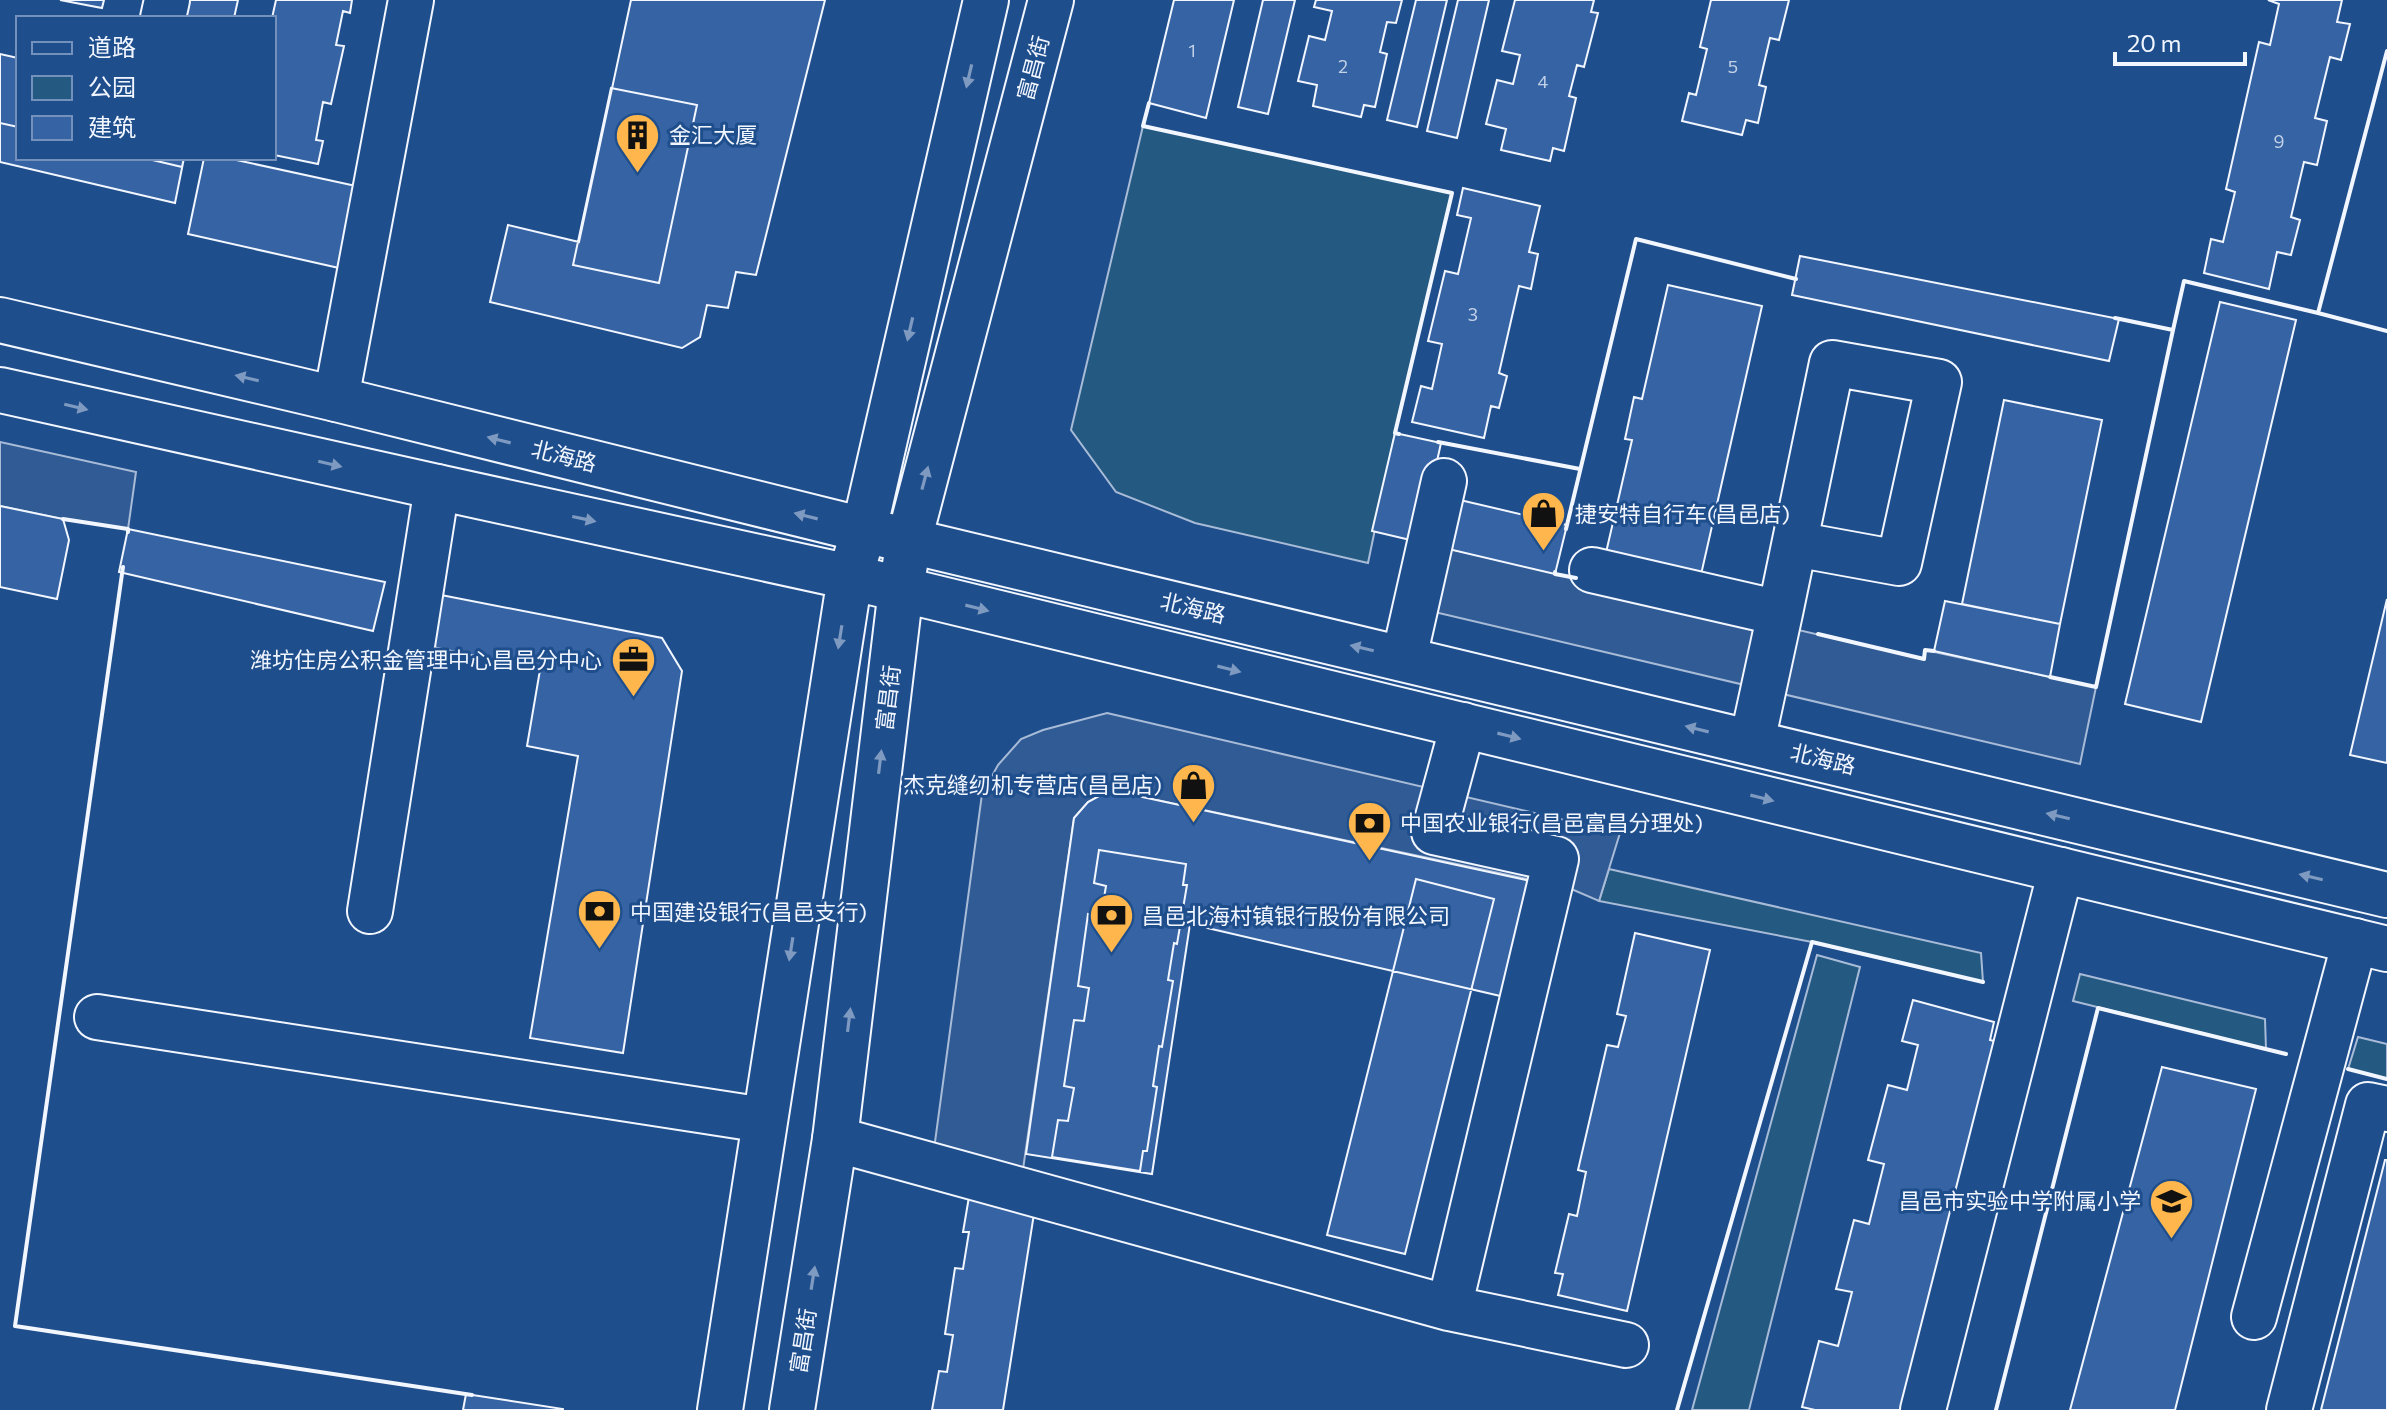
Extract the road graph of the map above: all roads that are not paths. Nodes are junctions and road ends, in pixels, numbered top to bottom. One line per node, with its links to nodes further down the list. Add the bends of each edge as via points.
1 (411, 0): 6 (main road)
2 (986, 0): 9 (main road, one-way to 9)
3 (1051, 0): 10 (main road, 富昌街, one-way to 3)
4 (0, 320): 6 (main road, 北海路, one-way to 4)
5 (0, 390): 8 (main road, one-way to 8)
6 (336, 399): 9 (main road, 北海路, one-way to 6)
7 (1444, 481): 16 (main road)
8 (437, 487): 13 (main road, one-way to 13); 21 (main road)
9 (864, 530): 10 (main road, 北海路); 13 (main road)
10 (909, 540): 14 (main road, 富昌街); 16 (main road, 北海路, one-way to 10)
11 (1795, 544): 11 (main road, via 1832,363 1939,382 1899,563); 15 (main road)
12 (1592, 570): 15 (main road)
13 (850, 577): 14 (main road); 26 (main road, one-way to 26)
14 (901, 589): 17 (main road, one-way to 17); 27 (main road, 富昌街, one-way to 14)
15 (1780, 613): 18 (main road)
16 (1404, 658): 18 (main road, 北海路, one-way to 16)
17 (1463, 725): 19 (main road, one-way to 19); 28 (main road, via 1434,832 1556,859)
18 (1752, 742): 20 (main road, 北海路, one-way to 18)
19 (2061, 870): 22 (main road); 33 (main road)
20 (2387, 895)
21 (370, 911)
22 (2371, 945): 24 (main road)
23 (97, 1017): 26 (main road)
24 (2314, 1095): 25 (main road); 29 (main road)
25 (2378, 1107): 34 (main road)
26 (764, 1120): 31 (main road)
27 (835, 1139): 28 (main road); 32 (main road, 富昌街, one-way to 27)
28 (1449, 1308): 30 (main road)
29 (2254, 1317)
30 (1626, 1345)
31 (720, 1410)
32 (792, 1410)
33 (1923, 1410)
34 (2289, 1410)

